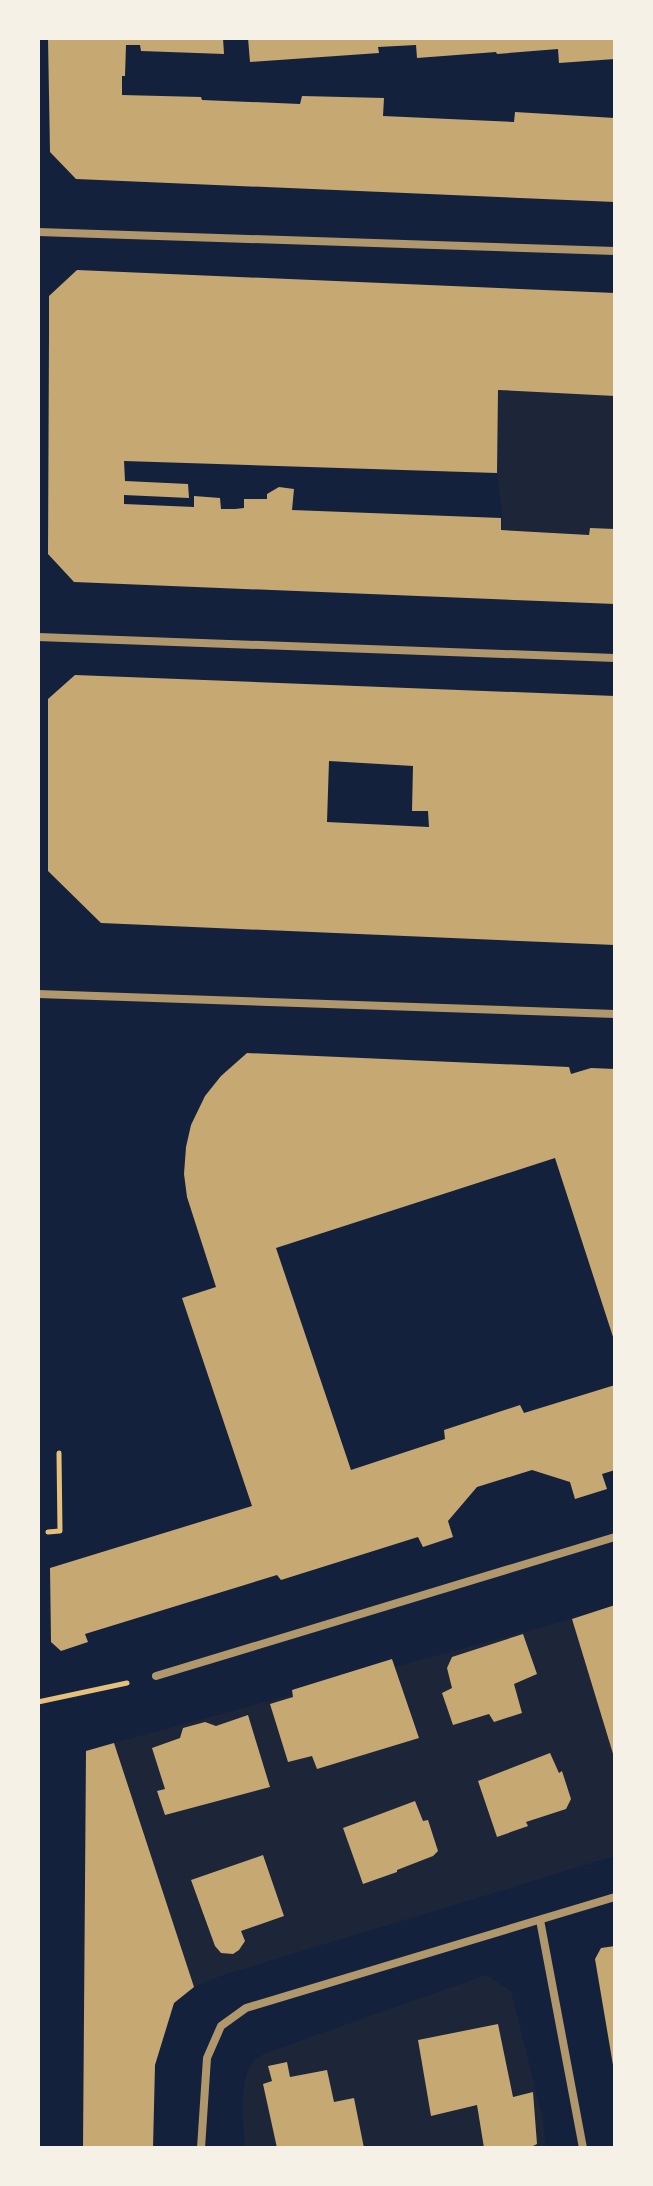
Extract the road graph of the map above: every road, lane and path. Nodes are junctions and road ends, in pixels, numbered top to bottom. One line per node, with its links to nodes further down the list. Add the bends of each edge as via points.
1 (38, 232): 2 (street)
2 (615, 251)
3 (38, 637): 4 (street)
4 (615, 658)
5 (38, 994): 6 (street)
6 (615, 1014)
7 (59, 1453): 8 (path, via 60,1531)
8 (48, 1532)
9 (615, 1537): 10 (street)
10 (156, 1676): 11 (path)
11 (38, 1702)
12 (615, 1897): 13 (street)
13 (540, 1920): 14 (street, via 246,2008 221,2026 207,2058); 15 (street)
14 (201, 2148)
15 (583, 2148)

